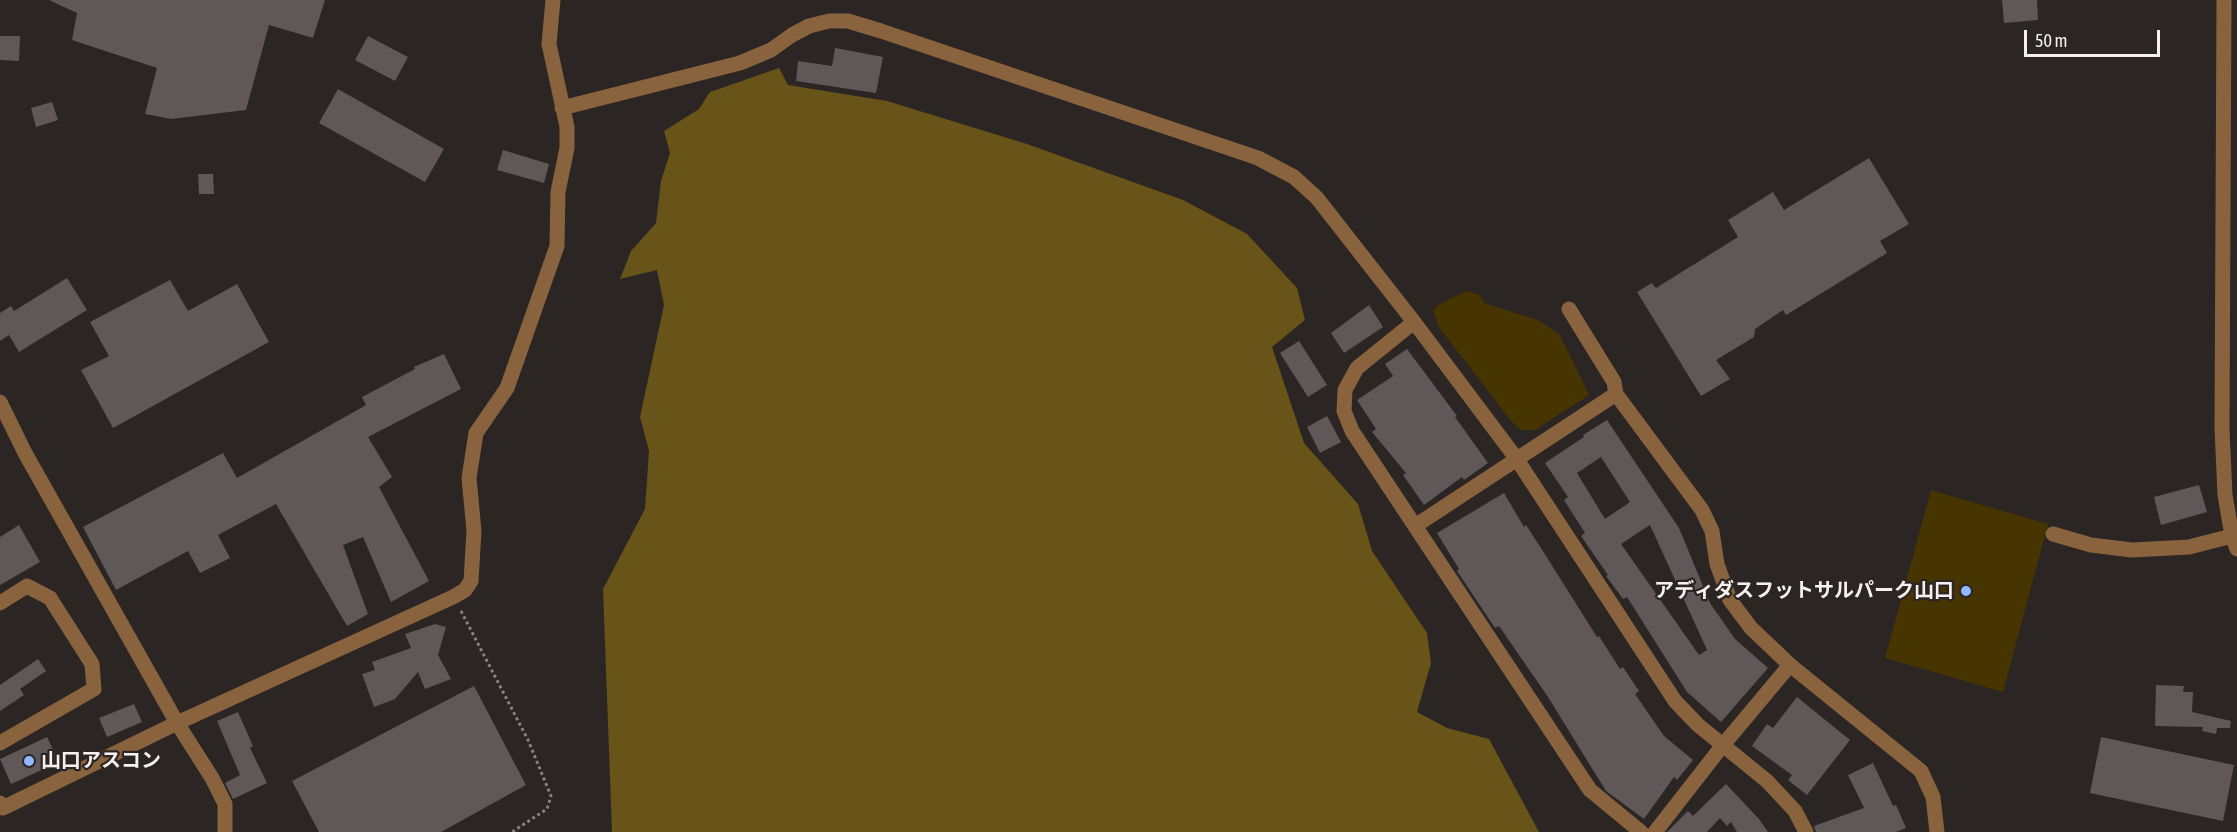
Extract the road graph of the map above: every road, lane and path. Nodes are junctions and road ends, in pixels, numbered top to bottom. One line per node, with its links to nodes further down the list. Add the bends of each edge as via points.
1 (553, 0): 3 (street, via 549,44)
2 (2224, 0): 4 (street)
3 (562, 108): 6 (street, via 740,63 771,50 809,26 848,21 1258,159 1294,177 1317,198); 13 (street, via 567,148 558,192 557,246 507,388 476,433 469,478 474,531 471,581)
4 (2230, 143): 12 (street, via 2222,429 2224,495)
5 (1569, 309): 7 (street, via 1614,382)
6 (1414, 322): 9 (street); 10 (street, via 1357,368 1345,390 1344,411 1352,431)
7 (1616, 394): 9 (street); 15 (street, via 1702,510 1712,531 1717,564 1730,600 1750,628)
8 (0, 402): 16 (street)
9 (1516, 458): 10 (street); 18 (street, via 1675,701)
10 (1415, 526): 22 (street, via 1590,790)
11 (2053, 534): 12 (street, via 2091,545 2132,550)
12 (2235, 543)
13 (453, 597): 16 (street); 21 (path, via 528,740 551,796 548,809)
14 (0, 603): 17 (street, via 27,586 50,598 92,664 94,689)
15 (1790, 665): 18 (street); 25 (street, via 1921,771 1933,797)
16 (177, 723): 19 (street); 20 (street, via 225,804)
17 (0, 743)
18 (1723, 745): 23 (street); 24 (street, via 1767,781 1795,811)
19 (2, 805)
20 (225, 832)
21 (512, 832)
22 (1641, 832)
23 (1655, 832)
24 (1806, 832)
25 (1936, 832)

